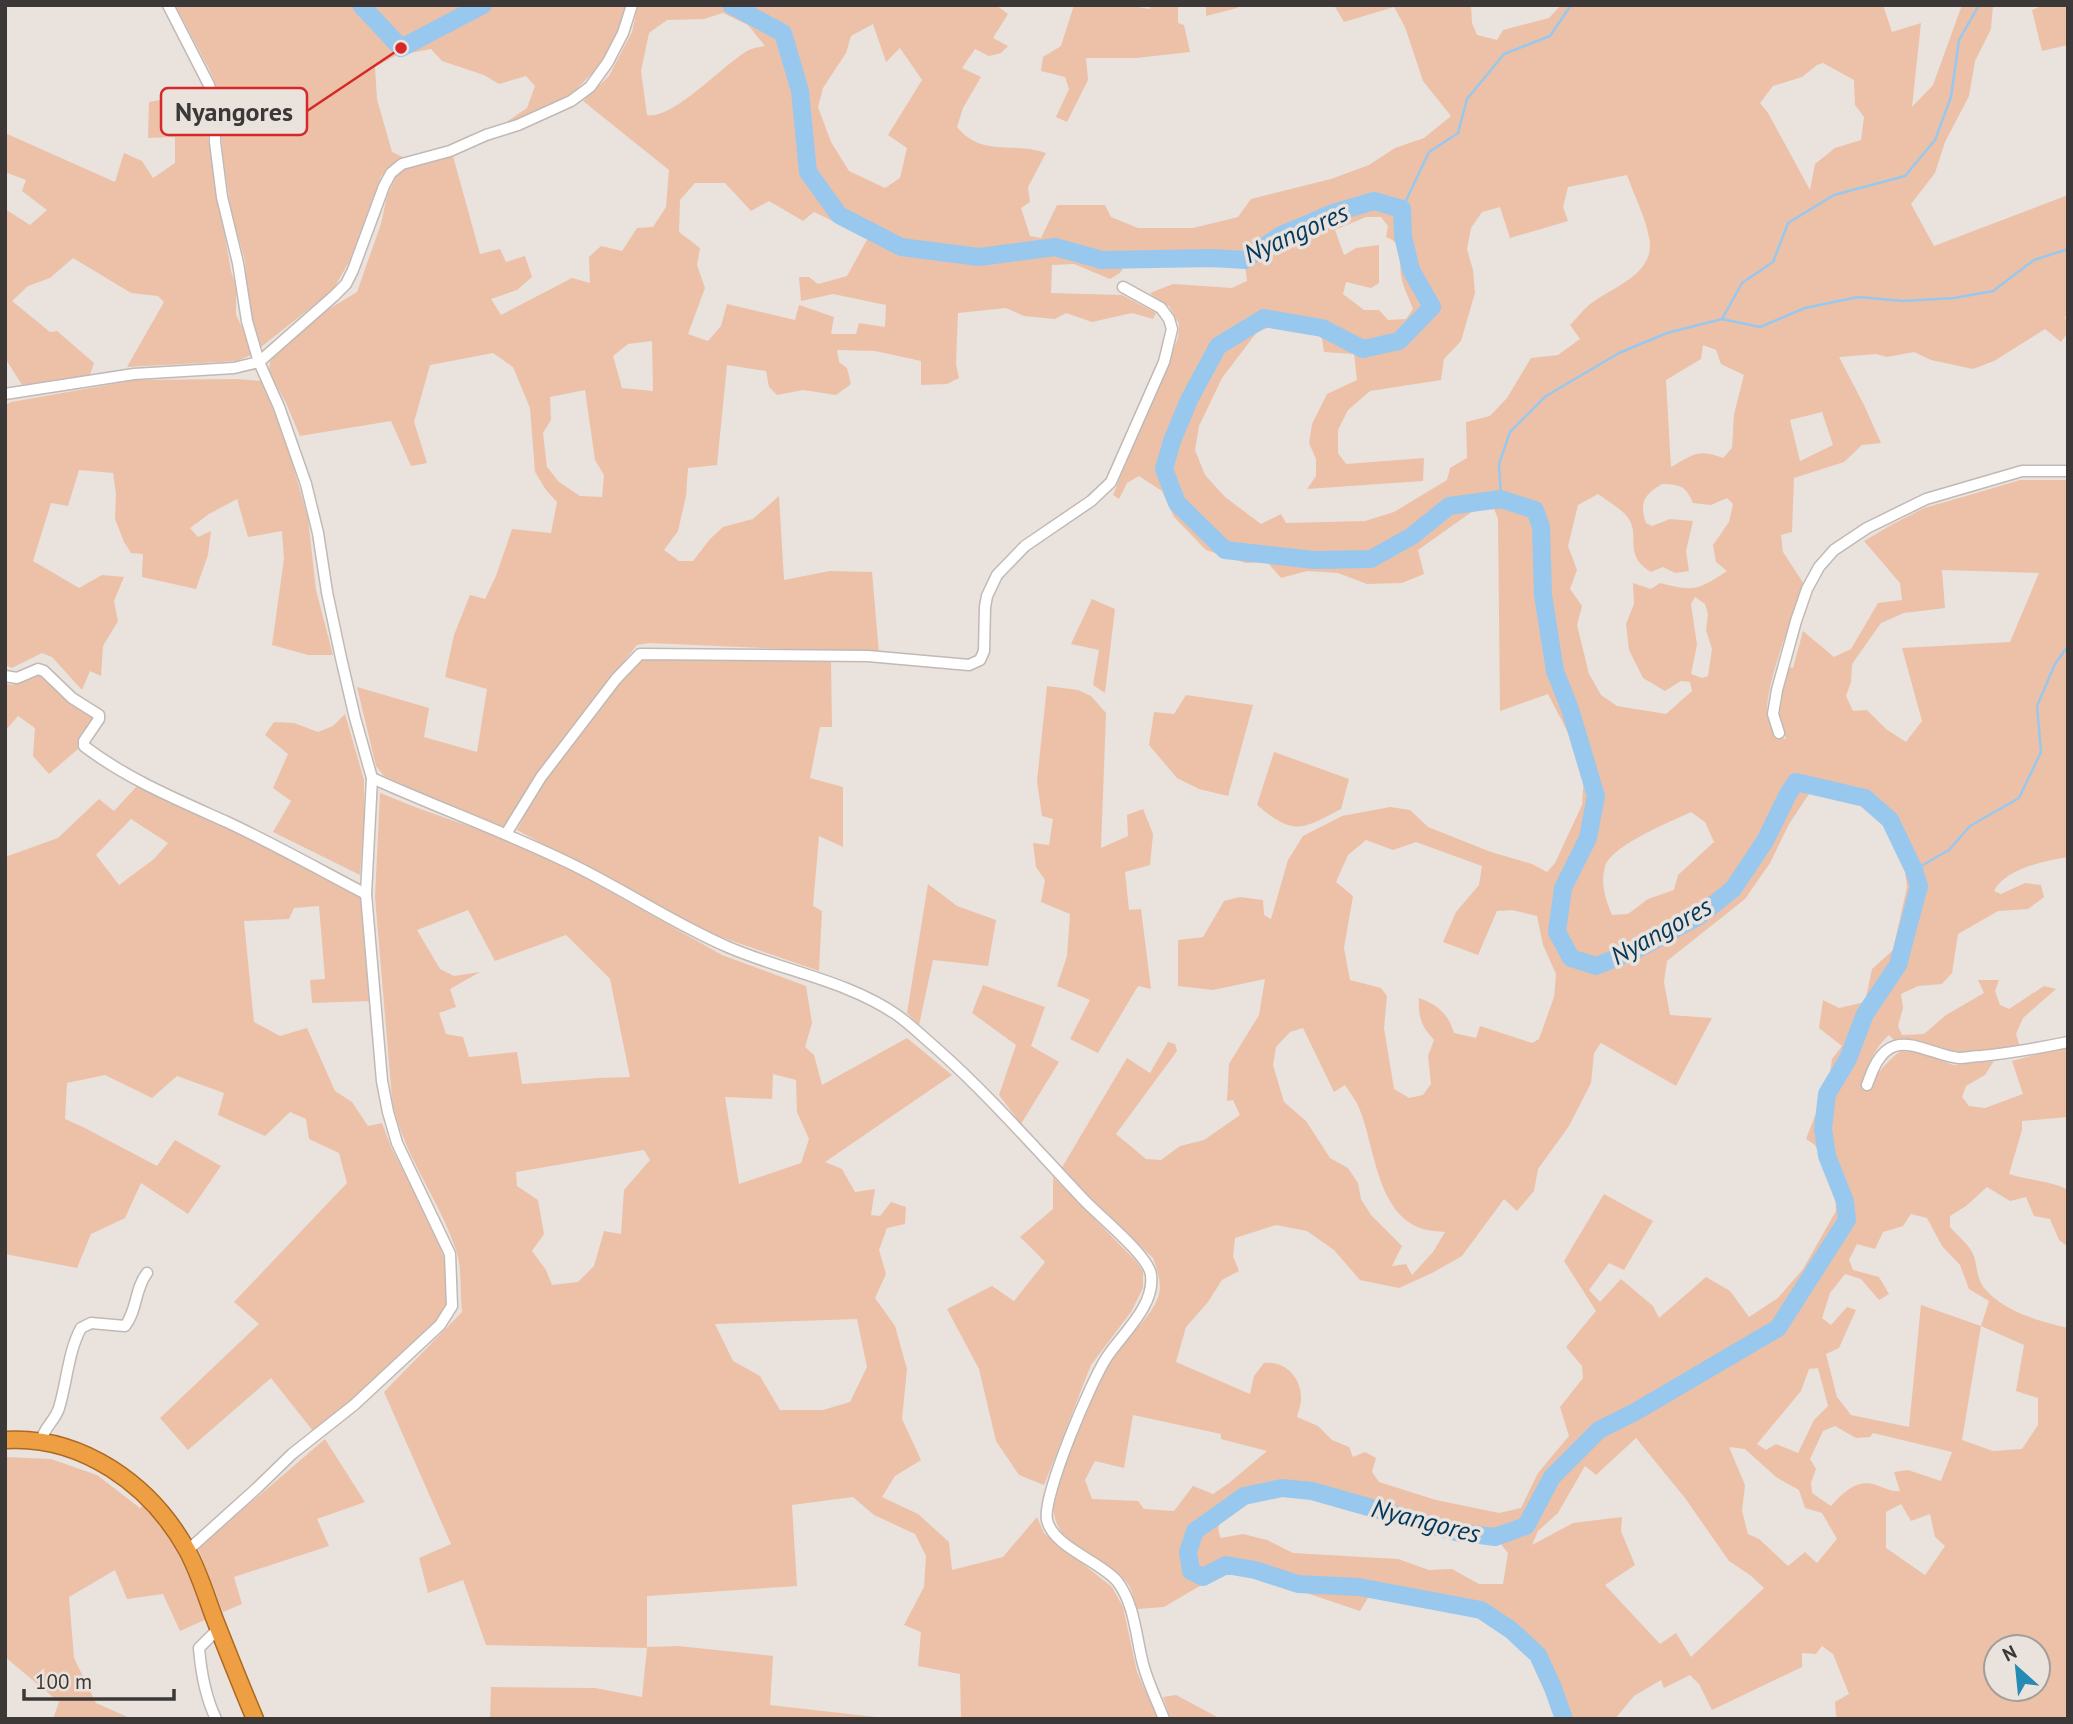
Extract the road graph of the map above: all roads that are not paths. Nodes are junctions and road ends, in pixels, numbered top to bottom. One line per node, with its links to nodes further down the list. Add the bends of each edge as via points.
1 (168, 5): 4 (street, via 209,85 215,107 222,197)
2 (632, 7): 4 (street, via 608,62 571,101 450,151 402,164 391,173 346,284)
3 (1124, 287): 10 (street, via 1161,308 1169,319 1172,329 1164,362 1111,482 1091,502 1025,546 997,575 987,596 980,660 968,665 869,656 640,653 541,777)
4 (259, 362): 5 (street, via 234,368 134,374); 9 (street, via 306,484 341,658)
5 (5, 394)
6 (2068, 471): 8 (street, via 2022,471 1926,499 1834,550 1807,589 1796,621 1773,714)
7 (5, 676): 11 (street, via 17,678 44,671 72,698 99,715 84,741 95,754 161,793)
8 (1779, 733)
9 (372, 778): 10 (street); 11 (street)
10 (506, 834): 21 (street, via 570,863 688,929 838,986 892,1012 1003,1110 1148,1265 1151,1281 1145,1304 1098,1373 1055,1478 1046,1518 1062,1541 1109,1574 1124,1592 1144,1668)
11 (366, 894): 17 (street, via 388,1112 397,1143 450,1254 452,1306 440,1325 354,1405 292,1454)
12 (2068, 1042): 13 (street, via 1960,1058 1896,1045 1885,1052)
13 (1867, 1085)
14 (147, 1273): 16 (street, via 125,1326 88,1323 81,1328 59,1408)
15 (5, 1440): 16 (highway)
16 (41, 1441): 17 (highway, via 89,1455 118,1473 156,1507)
17 (187, 1551): 18 (highway)
18 (219, 1629): 19 (street, via 199,1648); 20 (highway)
19 (215, 1719)
20 (255, 1719)
21 (1164, 1719)

